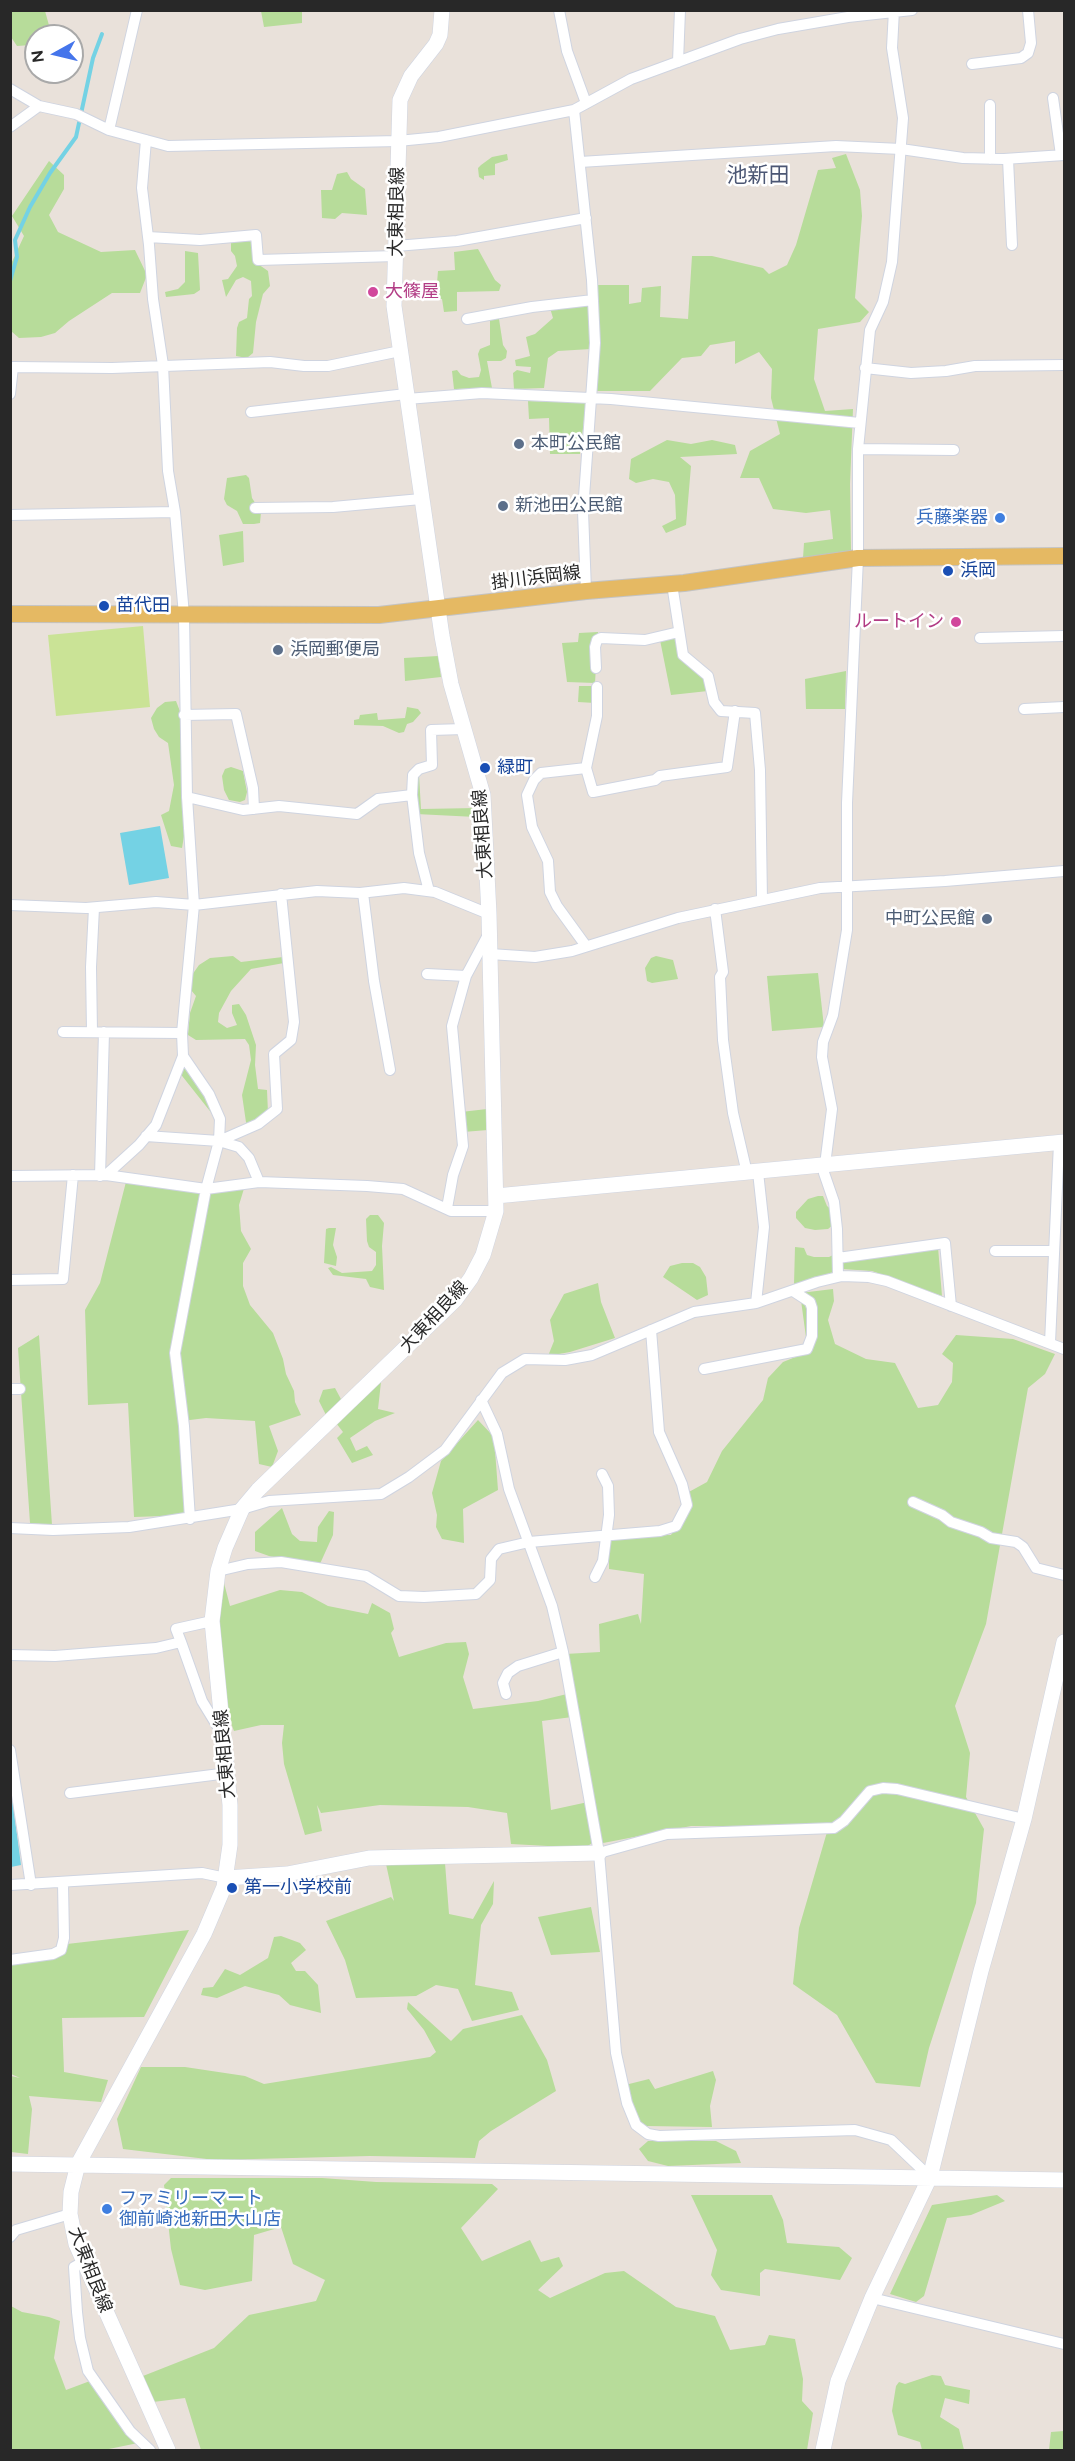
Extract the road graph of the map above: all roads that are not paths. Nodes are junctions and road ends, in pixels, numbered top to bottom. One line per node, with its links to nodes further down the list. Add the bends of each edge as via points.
1 (137, 10): 17 (street)
2 (442, 10): 19 (street, 大東相良線, via 436,44 411,76 400,100)
3 (559, 10): 12 (street, via 567,51)
4 (680, 10): 8 (street)
5 (912, 10): 7 (street)
6 (1028, 10): 9 (street, via 1028,53 1021,58)
7 (894, 11): 8 (street, via 778,29); 20 (street, via 892,48 903,118)
8 (678, 62): 12 (street, via 631,79)
9 (972, 64)
10 (10, 89): 14 (street)
11 (1053, 98): 21 (street)
12 (586, 103): 15 (street)
13 (990, 105): 22 (street)
14 (39, 106): 16 (street); 17 (street, via 81,116)
15 (574, 110): 19 (street, via 439,137); 24 (street)
16 (10, 127)
17 (110, 130): 18 (street)
18 (146, 140): 19 (street, via 168,146); 26 (street, via 141,188)
19 (398, 141): 28 (street, 大東相良線)
20 (901, 149): 22 (street); 24 (street, via 836,146); 35 (street, via 892,262 883,302 870,330)
21 (1063, 155): 23 (street)
22 (990, 159): 23 (street)
23 (1008, 159): 27 (street)
24 (580, 162): 25 (street)
25 (586, 218): 28 (street); 29 (street)
26 (148, 237): 28 (street, via 200,240 256,235 258,260); 32 (street)
27 (1012, 245)
28 (396, 251): 31 (street, 大東相良線, via 394,306)
29 (593, 300): 30 (street); 38 (street)
30 (467, 319)
31 (400, 351): 32 (street, via 328,366 270,362); 37 (street, 大東相良線)
32 (163, 365): 34 (street); 45 (street, via 168,471)
33 (1065, 365): 35 (street, via 975,366 911,373)
34 (12, 367): 36 (street)
35 (865, 368): 40 (street)
36 (10, 394)
37 (406, 397): 38 (street, via 482,393); 39 (street); 43 (street, 大東相良線)
38 (592, 398): 40 (street); 50 (street, via 583,511)
39 (251, 412)
40 (860, 423): 41 (street)
41 (858, 449): 42 (street); 48 (street)
42 (954, 450)
43 (421, 499): 44 (street, via 333,507); 51 (street, 大東相良線)
44 (255, 508)
45 (175, 512): 46 (street); 53 (street)
46 (10, 515)
47 (1065, 556): 48 (main road, 掛川浜岡線)
48 (858, 558): 49 (main road, 掛川浜岡線); 69 (street)
49 (672, 584): 50 (main road, 掛川浜岡線); 54 (street)
50 (586, 591): 51 (main road, 掛川浜岡線)
51 (438, 610): 53 (main road, 掛川浜岡線, via 379,615); 63 (street, 大東相良線, via 451,684)
52 (10, 614): 53 (main road, 掛川浜岡線)
53 (184, 615): 62 (street)
54 (679, 632): 57 (street, via 645,640 601,638 595,647); 61 (street, via 683,655 708,676 714,702 721,711)
55 (1065, 636): 56 (street)
56 (980, 638)
57 (596, 668)
58 (597, 687): 64 (street, via 597,716)
59 (1065, 706): 60 (street)
60 (1024, 709)
61 (735, 711): 64 (street, via 727,767 660,776 593,792); 73 (street, via 755,713)
62 (184, 715): 66 (street); 67 (street, via 236,714)
63 (464, 729): 65 (street, via 431,730 432,765 414,774); 78 (street, 大東相良線, via 483,795)
64 (586, 768): 80 (street, via 541,773 527,795 532,827 548,861 550,892)
65 (412, 795): 67 (street, via 378,799 357,814 279,806); 70 (street, via 419,853)
66 (187, 797): 67 (street, via 243,810); 75 (street)
67 (254, 808)
68 (1065, 872): 69 (street)
69 (846, 885): 73 (street); 93 (street, via 847,930 833,1016 823,1042 832,1109)
70 (429, 891): 71 (street, via 404,888); 78 (street)
71 (363, 893): 72 (street); 89 (street)
72 (281, 894): 75 (street); 91 (street, via 294,1022 291,1040 274,1054 277,1108 258,1124)
73 (762, 900): 77 (street)
74 (10, 905): 76 (street)
75 (194, 905): 76 (street, via 156,903); 87 (street)
76 (94, 908): 85 (street)
77 (715, 909): 80 (street); 94 (street, via 723,972 723,1040 733,1113)
78 (489, 914): 79 (street, 大東相良線)
79 (489, 932): 81 (street, 大東相良線); 83 (street)
80 (586, 946): 81 (street, via 535,957)
81 (490, 954): 100 (street, 大東相良線)
82 (427, 974): 83 (street)
83 (466, 976): 101 (street, via 452,1026 463,1146)
84 (63, 1032): 85 (street)
85 (92, 1032): 86 (street)
86 (104, 1032): 87 (street); 97 (street)
87 (182, 1033): 88 (street)
88 (183, 1056): 90 (street, via 156,1125); 91 (street, via 209,1094 220,1119)
89 (390, 1070)
90 (146, 1136): 91 (street); 97 (street)
91 (219, 1141): 98 (street, via 239,1147 249,1158); 99 (street)
92 (1062, 1142): 93 (street); 103 (street)
93 (826, 1165): 94 (street); 104 (street, via 826,1182 835,1211)
94 (752, 1172): 100 (street); 108 (street, via 764,1227)
95 (73, 1175): 96 (street); 97 (street); 106 (street, via 63,1279)
96 (10, 1176)
97 (103, 1176): 99 (street)
98 (259, 1182): 99 (street); 101 (street, via 403,1189)
99 (206, 1190): 118 (street, via 175,1353)
100 (496, 1204): 101 (street, via 451,1211); 117 (street, 大東相良線, via 483,1255 454,1299 287,1460)
101 (447, 1208)
102 (995, 1251): 103 (street)
103 (1054, 1251): 111 (street)
104 (838, 1258): 105 (street); 109 (street, via 945,1243)
105 (838, 1276): 107 (street); 109 (street, via 887,1281)
106 (10, 1280)
107 (793, 1291): 108 (street); 113 (street, via 810,1302 812,1308 812,1336 807,1349)
108 (756, 1303): 110 (street, via 694,1312)
109 (951, 1306): 111 (street)
110 (651, 1330): 114 (street, via 592,1355 565,1360 525,1359 502,1373); 120 (street, via 659,1432 687,1505 676,1526)
111 (1050, 1343): 112 (street)
112 (1065, 1349)
113 (704, 1369)
114 (481, 1400): 117 (street, via 445,1450 381,1494 269,1501); 121 (street, via 497,1434 509,1489)
115 (602, 1474): 120 (street, via 608,1486)
116 (913, 1502): 123 (street, via 992,1538 1016,1542 1036,1568)
117 (242, 1509): 118 (street); 122 (street, 大東相良線)
118 (189, 1519): 119 (street, via 107,1528)
119 (10, 1528)
120 (606, 1536): 121 (street); 124 (street, via 603,1561)
121 (529, 1542): 122 (street, via 499,1549 491,1558 490,1580 477,1594 399,1596 366,1576 281,1562); 128 (street, via 552,1606)
122 (218, 1571): 125 (street, 大東相良線)
123 (1065, 1575)
124 (595, 1577)
125 (212, 1621): 126 (street, via 176,1629); 131 (street, 大東相良線)
126 (181, 1642): 129 (street, via 117,1652); 131 (street, via 202,1701)
127 (1065, 1642): 135 (street)
128 (563, 1652): 130 (street, via 518,1665 503,1683); 136 (street)
129 (10, 1655)
130 (506, 1694)
131 (224, 1737): 133 (street, 大東相良線)
132 (10, 1750): 140 (street)
133 (228, 1773): 134 (street); 137 (street, 大東相良線, via 230,1845)
134 (70, 1793)
135 (1024, 1819): 136 (street, via 883,1788 870,1791 834,1828 667,1834); 144 (street)
136 (599, 1853): 137 (street, via 369,1858 286,1874); 144 (street, via 616,2054 636,2125 659,2136 855,2130 891,2140)
137 (226, 1878): 138 (street, via 202,1873); 143 (street, 大東相良線, via 204,1934)
138 (63, 1882): 140 (street); 141 (street, via 61,1950)
139 (10, 1885): 140 (street)
140 (31, 1885)
141 (10, 1960)
142 (10, 2164): 143 (street)
143 (78, 2164): 144 (street); 146 (street, 大東相良線)
144 (930, 2177): 145 (street); 149 (street)
145 (1065, 2180)
146 (70, 2214): 147 (street, via 16,2230); 148 (street, 大東相良線)
147 (10, 2236)
148 (83, 2262): 151 (street, via 75,2267 76,2300 88,2371 130,2431); 152 (street, 大東相良線)
149 (872, 2298): 150 (street); 153 (street, via 838,2381)
150 (1065, 2344)
151 (150, 2451)
152 (168, 2451)
153 (824, 2451)

